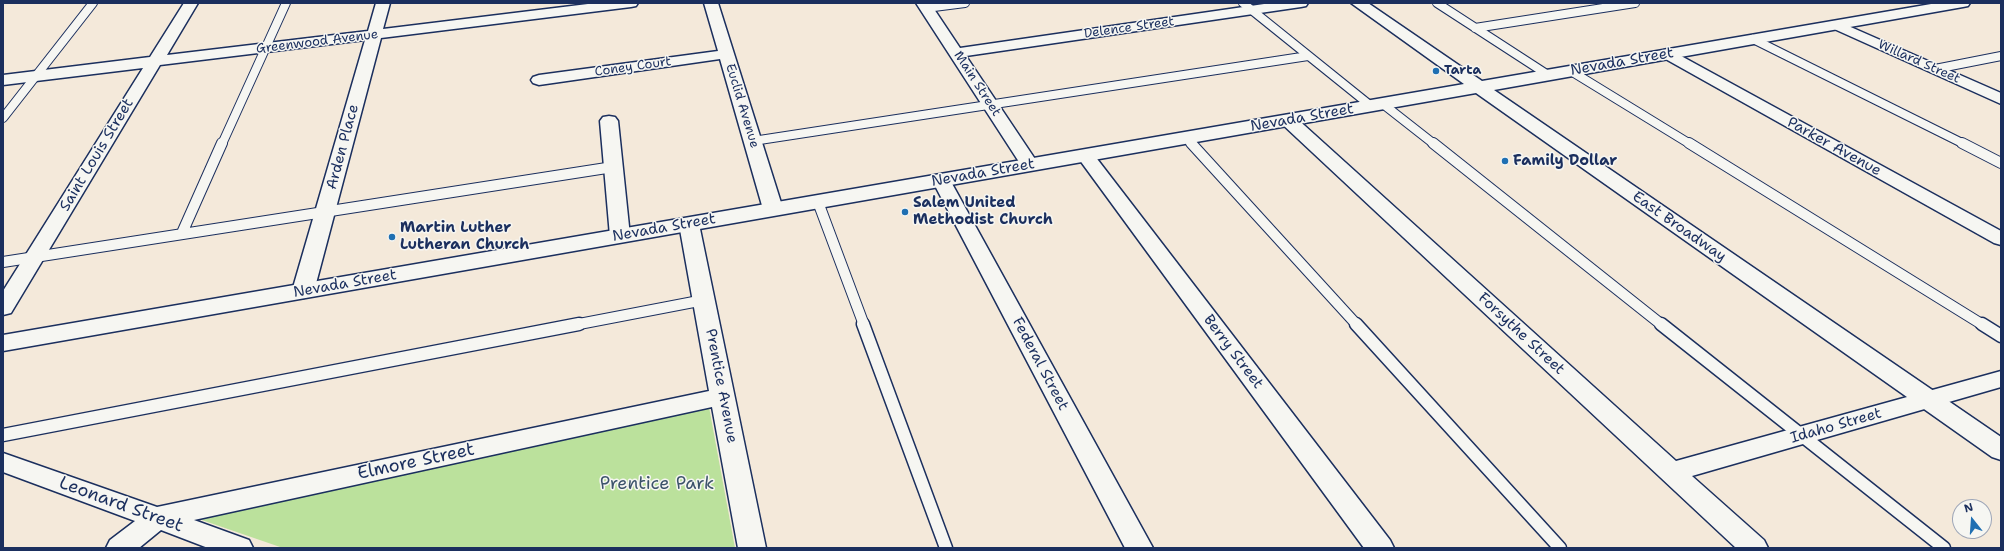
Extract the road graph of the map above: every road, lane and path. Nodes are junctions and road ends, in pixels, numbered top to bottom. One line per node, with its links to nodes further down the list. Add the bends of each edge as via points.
1 (94, 3): 30 (lane)
2 (191, 3): 26 (street, Saint Louis Street)
3 (286, 3): 20 (lane)
4 (383, 3): 18 (street, Arden Place)
5 (631, 3): 14 (street, Greenwood Avenue)
6 (711, 3): 22 (street, Euclid Avenue)
7 (965, 3): 13 (lane)
8 (1301, 3): 15 (street, Delence Street)
9 (1358, 3): 33 (street, East Broadway)
10 (1437, 3): 17 (lane)
11 (1635, 3): 17 (lane)
12 (1963, 3): 16 (street, Nevada Street)
13 (924, 6): 21 (street, Main Street)
14 (567, 7): 18 (street, Greenwood Avenue)
15 (1247, 7): 21 (street, Delence Street); 24 (lane)
16 (1837, 25): 19 (street, Nevada Street); 27 (street, Willard Street)
17 (1475, 28): 29 (lane)
18 (374, 34): 20 (street, Greenwood Avenue); 49 (street, Arden Place)
19 (1753, 39): 23 (street, Nevada Street); 43 (lane)
20 (266, 48): 26 (street, Greenwood Avenue); 51 (lane)
21 (956, 53): 35 (street, Main Street)
22 (726, 54): 32 (street, Coney Court); 41 (street, Euclid Avenue)
23 (1667, 54): 28 (street, Nevada Street); 53 (street, Parker Avenue)
24 (1308, 56): 35 (lane); 36 (lane)
25 (2001, 56): 27 (lane)
26 (154, 62): 30 (street, Greenwood Avenue); 54 (street, Saint Louis Street)
27 (1935, 69): 34 (street, Willard Street)
28 (1571, 71): 29 (street, Nevada Street); 59 (lane)
29 (1548, 75): 33 (street, Nevada Street)
30 (36, 76): 31 (street, Greenwood Avenue); 37 (lane)
31 (3, 80)
32 (539, 80)
33 (1479, 87): 36 (street, Nevada Street); 63 (street, East Broadway)
34 (2001, 99)
35 (991, 105): 41 (lane); 44 (street, Main Street)
36 (1377, 105): 38 (street, Nevada Street); 65 (lane)
37 (3, 118)
38 (1288, 120): 40 (street, Nevada Street); 68 (street, Forsythe Street)
39 (609, 121): 45 (street)
40 (1186, 138): 42 (street, Nevada Street); 76 (lane)
41 (753, 141): 48 (street, Euclid Avenue)
42 (1085, 155): 44 (street, Nevada Street); 75 (street, Berry Street)
43 (2001, 163)
44 (1030, 165): 46 (street, Nevada Street)
45 (613, 167): 49 (lane); 52 (street)
46 (941, 180): 47 (street, Nevada Street); 74 (street, Federal Street)
47 (818, 202): 48 (street, Nevada Street); 73 (lane)
48 (773, 209): 50 (street, Nevada Street)
49 (326, 210): 51 (lane); 56 (street, Arden Place)
50 (690, 224): 52 (street, Nevada Street); 57 (street, Prentice Avenue)
51 (182, 233): 54 (lane)
52 (620, 236): 56 (street, Nevada Street)
53 (2001, 239)
54 (34, 257): 55 (lane); 58 (street, Saint Louis Street)
55 (3, 262)
56 (303, 291): 60 (street, Nevada Street)
57 (704, 300): 62 (street, Prentice Avenue); 64 (lane)
58 (3, 308)
59 (2001, 336)
60 (3, 343)
61 (2001, 379): 63 (street, Idaho Street)
62 (723, 396): 69 (street, Elmore Street); 72 (street, Prentice Avenue)
63 (1929, 400): 65 (street, Idaho Street); 66 (street, East Broadway)
64 (3, 435)
65 (1802, 436): 68 (street, Idaho Street); 78 (lane)
66 (2001, 450)
67 (3, 462): 69 (street, Leonard Street)
68 (1671, 472): 77 (street, Forsythe Street)
69 (157, 518): 70 (street, Elmore Street); 71 (street, Leonard Street)
70 (120, 548)
71 (239, 548)
72 (752, 548)
73 (946, 548)
74 (1139, 548)
75 (1380, 548)
76 (1560, 548)
77 (1754, 548)
78 (1944, 548)

